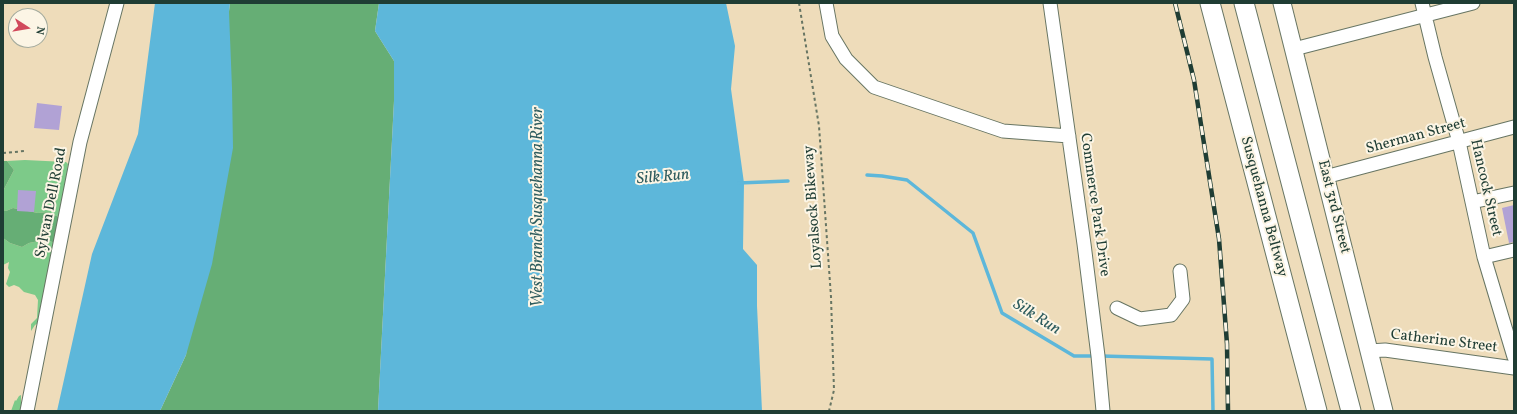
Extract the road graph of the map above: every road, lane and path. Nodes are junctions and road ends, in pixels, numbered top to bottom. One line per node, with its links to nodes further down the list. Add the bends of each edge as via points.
1 (117, 3): 27 (street, Sylvan Dell Road, via 80,142)
2 (799, 3): 28 (path, Loyalsock Bikeway, via 819,126 832,312 834,390)
3 (826, 3): 12 (street, via 832,36 846,59 874,87 1003,131)
4 (1050, 3): 12 (street, Commerce Park Drive)
5 (1210, 3): 17 (highway, Susquehanna Beltway)
6 (1244, 3): 32 (highway)
7 (1282, 3): 10 (main road, East 3rd Street)
8 (1473, 3): 9 (street)
9 (1423, 9): 10 (street); 13 (street, Hancock Street)
10 (1294, 49): 16 (main road, East 3rd Street)
11 (1514, 128): 13 (street, Sherman Street)
12 (1069, 136): 29 (street, Commerce Park Drive, via 1097,346)
13 (1459, 142): 16 (street, Sherman Street); 19 (street, Hancock Street)
14 (25, 151): 15 (path)
15 (3, 153)
16 (1325, 177): 24 (main road, East 3rd Street)
17 (1259, 192): 30 (highway); 31 (highway, Susquehanna Beltway)
18 (1514, 193): 19 (street)
19 (1472, 202): 21 (street, Hancock Street)
20 (1514, 250): 21 (street)
21 (1484, 257): 25 (street, Hancock Street)
22 (1180, 271): 23 (street, via 1183,299 1171,314 1140,319)
23 (1117, 308)
24 (1369, 351): 26 (street, Catherine Street, via 1385,350); 33 (main road, East 3rd Street)
25 (1514, 357)
26 (1514, 368)
27 (26, 411)
28 (829, 411)
29 (1102, 411)
30 (1303, 411)
31 (1317, 411)
32 (1351, 411)
33 (1384, 411)

